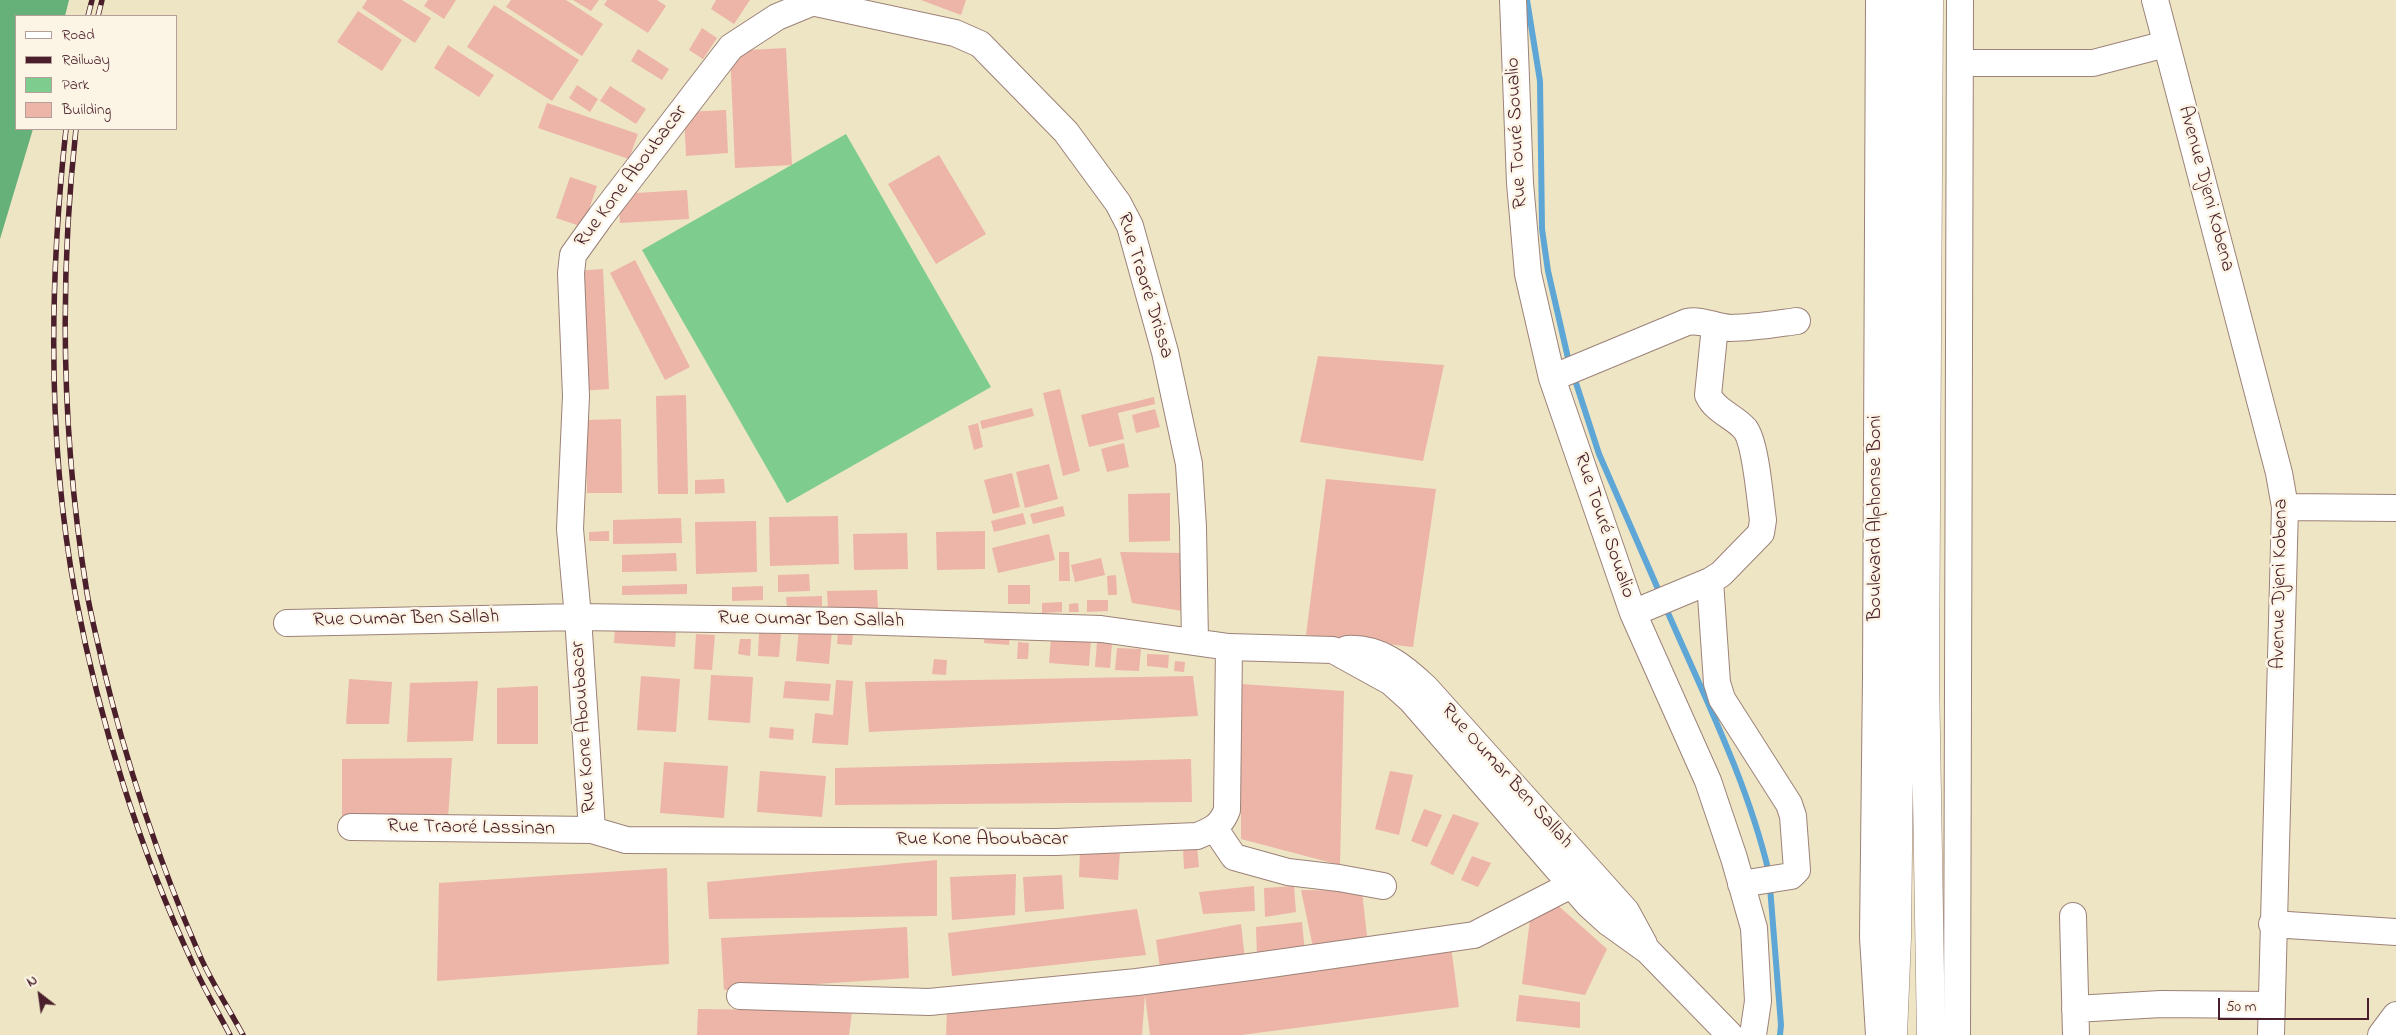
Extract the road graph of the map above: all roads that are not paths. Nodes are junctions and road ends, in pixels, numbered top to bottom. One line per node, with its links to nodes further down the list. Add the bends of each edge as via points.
1 (1513, 0): 13 (street, Rue Touré Soualio, via 1520,183 1528,274)
2 (1879, 0): 39 (street, Boulevard Alphonse Boni, via 1873,937)
3 (1904, 0): 12 (main road, Boulevard Alphonse Boni)
4 (1929, 0): 12 (main road, Boulevard Alphonse Boni)
5 (1960, 0): 9 (street)
6 (2155, 0): 8 (street, Avenue Djeni Kobena)
7 (807, 2): 18 (street, Rue Kone Aboubacar, via 776,17 731,47 573,256 576,396 570,528); 20 (street, Rue Traoré Drissa, via 955,33 980,44 1066,132 1118,203 1130,226 1165,352 1189,464)
8 (2166, 44): 9 (street, via 2093,63); 14 (street, Avenue Djeni Kobena, via 2279,473)
9 (1960, 63): 42 (street)
10 (1797, 322): 11 (street, via 1731,328)
11 (1715, 326): 13 (street, via 1697,320 1687,322); 16 (street, via 1708,395 1718,408 1745,429 1751,441 1763,520 1761,533)
12 (1914, 350): 40 (main road, Boulevard Alphonse Boni); 41 (main road, Boulevard Alphonse Boni, via 1925,676)
13 (1552, 378): 17 (street, Rue Touré Soualio)
14 (2285, 507): 15 (street); 30 (street, Avenue Djeni Kobena)
15 (2396, 508)
16 (1710, 581): 17 (street); 26 (street, via 1716,683 1722,700 1789,804 1793,816 1797,870 1791,876)
17 (1633, 612): 26 (street, Rue Touré Soualio, via 1708,781)
18 (578, 617): 19 (street, Rue Oumar Ben Sallah); 20 (street, Rue Oumar Ben Sallah, via 1101,629); 25 (street, Rue Kone Aboubacar)
19 (287, 623)
20 (1194, 642): 21 (street, Rue Oumar Ben Sallah)
21 (1229, 647): 22 (street, Rue Oumar Ben Sallah); 24 (street, via 1227,810)
22 (1333, 650): 27 (street, Rue Oumar Ben Sallah, via 1391,682 1411,700); 32 (street, Rue Oumar Ben Sallah, via 1353,649 1383,654 1426,688 1626,911)
23 (351, 827): 25 (street, Rue Traoré Lassinan)
24 (1216, 829): 25 (street, Rue Kone Aboubacar, via 1198,836 1056,842 626,840); 28 (street, via 1234,857 1288,872)
25 (592, 830)
26 (1742, 884): 38 (street, Rue Touré Soualio, via 1754,928 1758,1001)
27 (1571, 885): 32 (street, Rue Oumar Ben Sallah, via 1610,923); 33 (street, via 1474,935 1248,968 929,1002)
28 (1383, 886)
29 (2073, 916): 35 (street)
30 (2272, 924): 31 (street); 34 (street, Avenue Djeni Kobena)
31 (2396, 932)
32 (1648, 951): 37 (street, Rue Oumar Ben Sallah)
33 (740, 996)
34 (2271, 1005): 35 (street, via 2160,1004); 44 (street, Avenue Djeni Kobena)
35 (2075, 1009): 43 (street)
36 (2396, 1015): 45 (street)
37 (1730, 1035)
38 (1753, 1035)
39 (1879, 1035)
40 (1894, 1035)
41 (1931, 1035)
42 (1956, 1035)
43 (2076, 1035)
44 (2270, 1035)
45 (2381, 1035)

